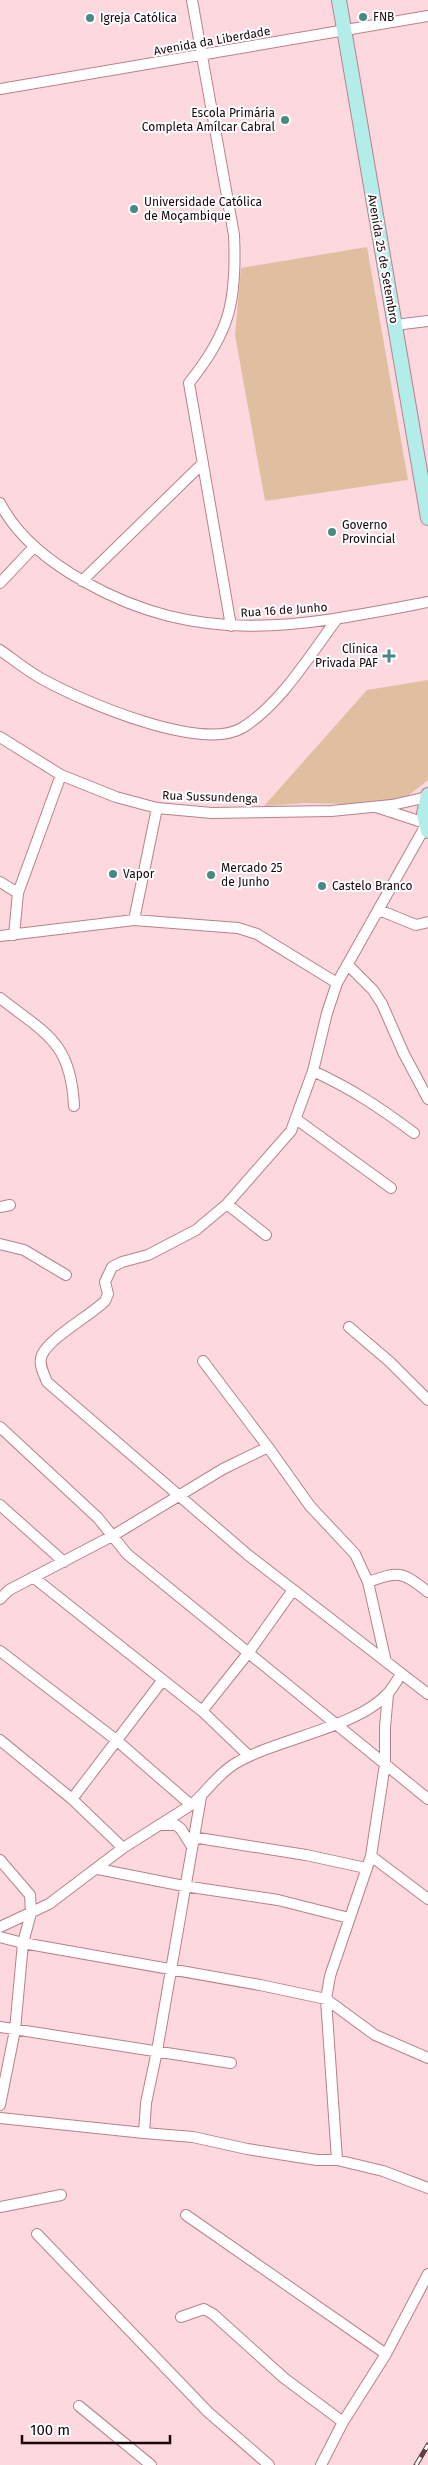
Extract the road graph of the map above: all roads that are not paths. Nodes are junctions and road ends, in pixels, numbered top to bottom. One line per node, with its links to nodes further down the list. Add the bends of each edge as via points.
1 (192, 0): 5 (street)
2 (338, 0): 4 (street, Avenida 25 de Setembro)
3 (428, 16): 4 (street, Avenida da Liberdade)
4 (344, 30): 5 (street, Avenida da Liberdade); 8 (street, Avenida 25 de Setembro)
5 (202, 55): 6 (street, Avenida da Liberdade); 9 (street, via 234,236 236,267 232,301 223,332 210,357 189,383)
6 (0, 89)
7 (428, 320): 8 (street)
8 (395, 325): 11 (street, Avenida 25 de Setembro)
9 (203, 463): 13 (street); 17 (street)
10 (0, 503): 12 (street, Rua 16 de Junho)
11 (428, 518)
12 (34, 547): 13 (street, Rua 16 de Junho); 14 (street)
13 (82, 581): 17 (street, Rua 16 de Junho, via 109,596 156,614 207,625)
14 (0, 583)
15 (428, 602): 16 (street, Rua 16 de Junho)
16 (337, 619): 17 (street, Rua 16 de Junho); 18 (street, via 267,709 241,728 220,735 142,723 43,680)
17 (231, 626)
18 (0, 650)
19 (0, 737): 20 (street, Rua Sussundenga)
20 (61, 775): 23 (street, Rua Sussundenga, via 116,797); 26 (street)
21 (428, 796): 22 (street, Rua Sussundenga); 24 (street)
22 (375, 807): 23 (street, Rua Sussundenga, via 212,813); 24 (street, Rua Sussundenga)
23 (157, 808): 28 (street)
24 (426, 826): 27 (street)
25 (0, 882): 26 (street)
26 (18, 893): 30 (street)
27 (379, 910): 29 (street, via 416,925); 32 (street)
28 (134, 920): 30 (street); 33 (street, via 238,928 257,934)
29 (428, 922)
30 (14, 935): 31 (street)
31 (0, 936)
32 (348, 965): 33 (street); 36 (street, via 382,1004)
33 (337, 983): 35 (street)
34 (0, 998): 37 (street, via 52,1039 67,1061)
35 (313, 1071): 38 (street); 39 (street, via 359,1094)
36 (428, 1099)
37 (74, 1106)
38 (296, 1119): 40 (street); 41 (street, via 292,1131)
39 (414, 1133)
40 (391, 1188)
41 (227, 1204): 42 (street); 50 (street, via 196,1230 148,1255 112,1268 105,1282 108,1294 105,1301 52,1343 42,1356 47,1382)
42 (266, 1235)
43 (0, 1244): 44 (street, via 24,1250)
44 (66, 1275)
45 (349, 1327): 47 (street)
46 (203, 1361): 49 (street)
47 (428, 1400)
48 (0, 1427): 52 (street)
49 (268, 1448): 50 (street, via 223,1469); 55 (street, via 310,1506 355,1554)
50 (180, 1495): 52 (street); 58 (street)
51 (0, 1505): 53 (street)
52 (114, 1535): 53 (street); 62 (street, via 127,1554)
53 (64, 1562): 54 (street)
54 (33, 1577): 57 (street); 65 (street)
55 (368, 1582): 59 (street, via 395,1573 407,1576); 63 (street)
56 (0, 1583): 57 (street)
57 (9, 1590): 60 (street)
58 (293, 1590): 62 (street); 63 (street)
59 (428, 1592)
60 (0, 1600)
61 (0, 1651): 70 (street)
62 (249, 1652): 68 (street); 69 (street)
63 (386, 1662): 64 (street)
64 (401, 1674): 66 (street); 67 (street)
65 (162, 1681): 68 (street); 70 (street)
66 (388, 1694): 69 (street, via 356,1716); 73 (street)
67 (428, 1694)
68 (202, 1712): 72 (street)
69 (335, 1723): 72 (street); 73 (street)
70 (115, 1739): 76 (street); 77 (street)
71 (0, 1740): 76 (street)
72 (250, 1756): 74 (street, via 217,1776)
73 (385, 1764): 75 (street); 81 (street)
74 (201, 1797): 77 (street); 79 (street)
75 (428, 1798)
76 (72, 1799): 80 (street)
77 (191, 1805): 78 (street)
78 (158, 1826): 79 (street, via 176,1825); 80 (street)
79 (192, 1842): 83 (street, via 306,1855); 85 (street)
80 (123, 1848): 84 (street)
81 (371, 1856): 83 (street); 87 (street)
82 (0, 1860): 86 (street)
83 (366, 1868): 90 (street)
84 (98, 1869): 85 (street); 88 (street)
85 (184, 1886): 90 (street, via 278,1900); 94 (street)
86 (30, 1895): 88 (street); 89 (street)
87 (428, 1899)
88 (49, 1904): 89 (street)
89 (31, 1914): 91 (street); 93 (street)
90 (349, 1918): 95 (street)
91 (0, 1927)
92 (0, 1937): 93 (street)
93 (23, 1943): 94 (street); 97 (street)
94 (172, 1970): 95 (street); 98 (street)
95 (326, 1999): 99 (street, via 376,2035); 104 (street)
96 (0, 2027): 97 (street)
97 (16, 2030): 98 (street); 101 (street)
98 (157, 2051): 100 (street); 103 (street, via 146,2103)
99 (428, 2058)
100 (231, 2063)
101 (0, 2105)
102 (0, 2118): 103 (street)
103 (144, 2134): 104 (street, via 193,2137 247,2149)
104 (337, 2160): 105 (street, via 383,2171)
105 (428, 2188)
106 (61, 2195): 107 (street)
107 (0, 2207)
108 (186, 2215): 112 (street)
109 (37, 2234): 116 (street, via 208,2412)
110 (428, 2274): 112 (street)
111 (181, 2317): 114 (street, via 204,2310 213,2314 284,2378)
112 (386, 2354): 114 (street)
113 (79, 2406): 115 (street)
114 (343, 2422): 117 (street)
115 (147, 2464)
116 (269, 2465)
117 (320, 2465)

